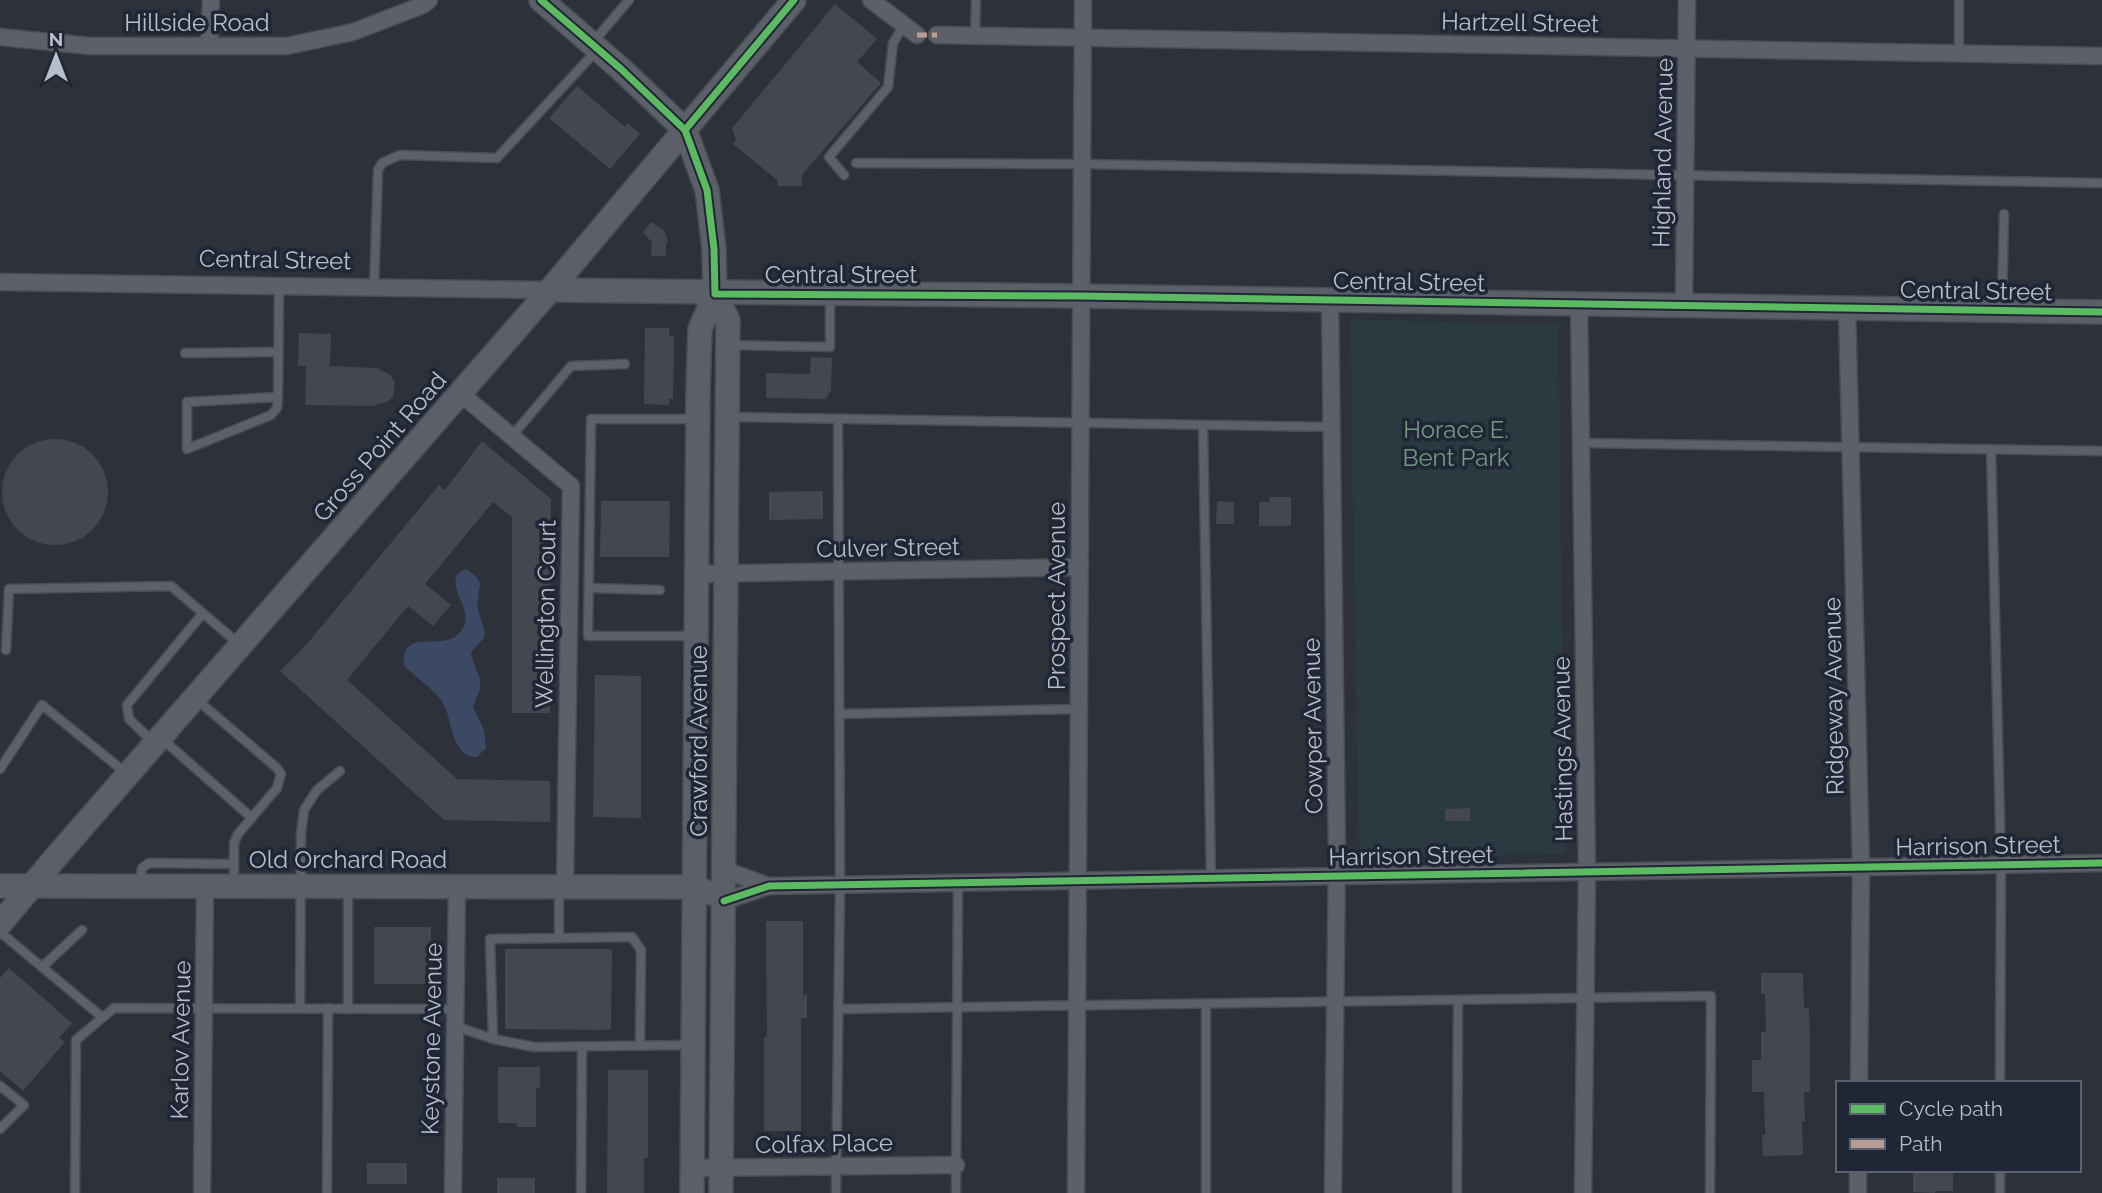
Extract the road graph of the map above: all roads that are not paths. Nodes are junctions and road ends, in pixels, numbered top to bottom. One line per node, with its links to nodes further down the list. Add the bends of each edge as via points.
1 (211, 0): 16 (street)
2 (429, 0): 16 (street, Hillside Road, via 353,32 287,46)
3 (541, 0): 17 (main road, Crawford Avenue)
4 (629, 0): 17 (lane)
5 (792, 0): 21 (main road, Gross Point Road)
6 (871, 0): 11 (street)
7 (975, 0): 13 (lane)
8 (1083, 0): 15 (street, Prospect Avenue)
9 (1687, 0): 18 (street, Highland Avenue)
10 (1959, 0): 19 (lane)
11 (911, 30): 24 (lane, via 893,43 888,87 828,157)
12 (937, 35): 13 (street, Hartzell Street)
13 (975, 36): 15 (street, Hartzell Street)
14 (0, 37): 16 (street, Hillside Road, via 90,46)
15 (1083, 37): 18 (street, Hartzell Street); 23 (street, Prospect Avenue)
16 (209, 45)
17 (595, 46): 21 (main road, Crawford Avenue); 30 (lane, via 497,158 400,155 382,163 378,170)
18 (1686, 48): 19 (street, Hartzell Street); 25 (street, Highland Avenue)
19 (1959, 54): 20 (street, Hartzell Street)
20 (2102, 57)
21 (685, 130): 31 (main road, Gross Point Road); 32 (main road, Crawford Avenue, via 707,190)
22 (856, 163): 23 (lane)
23 (1082, 164): 25 (lane); 34 (street, Prospect Avenue)
24 (844, 175)
25 (1685, 176): 26 (lane); 37 (street, Highland Avenue)
26 (2102, 183)
27 (2004, 214): 39 (lane)
28 (0, 282): 29 (street, Central Street)
29 (279, 286): 30 (street, Central Street); 42 (lane)
30 (374, 288): 31 (street, Central Street)
31 (550, 290): 32 (main road, Central Street); 45 (main road, Gross Point Road)
32 (715, 293): 33 (main road, Central Street); 41 (main road, Crawford Avenue, via 728,320); 48 (main road, Crawford Avenue, via 700,328)
33 (830, 294): 34 (main road, Central Street); 41 (lane, via 830,347)
34 (1081, 296): 35 (main road, Central Street); 50 (street, Prospect Avenue)
35 (1330, 300): 36 (main road, Central Street); 52 (street, Cowper Avenue)
36 (1579, 304): 37 (main road, Central Street); 54 (street, Hastings Avenue)
37 (1684, 306): 38 (main road, Central Street)
38 (1847, 308): 39 (main road, Central Street); 55 (street, Ridgeway Avenue)
39 (2002, 311): 40 (main road, Central Street)
40 (2102, 312)
41 (728, 345): 47 (main road, Crawford Avenue)
42 (278, 352): 43 (lane); 46 (lane)
43 (185, 354)
44 (625, 364): 53 (lane, via 571,366)
45 (461, 394): 53 (street, Wellington Court); 66 (main road, Gross Point Road)
46 (278, 397): 46 (lane, via 271,415 187,449 187,402)
47 (728, 417): 49 (lane); 61 (main road, Crawford Avenue)
48 (698, 419): 60 (main road, Crawford Avenue); 62 (lane, via 590,419)
49 (838, 419): 50 (lane); 59 (lane)
50 (1080, 424): 51 (lane); 58 (street, Prospect Avenue)
51 (1203, 425): 52 (lane); 83 (lane)
52 (1332, 428): 82 (street, Cowper Avenue)
53 (512, 436): 90 (street, Wellington Court, via 571,486)
54 (1581, 443): 55 (lane); 81 (street, Hastings Avenue)
55 (1850, 447): 56 (lane); 79 (street, Ridgeway Avenue)
56 (1991, 449): 57 (lane); 78 (lane)
57 (2102, 451)
58 (1080, 567): 59 (street, Culver Street); 69 (street, Prospect Avenue)
59 (839, 571): 61 (street, Culver Street); 70 (lane)
60 (696, 574): 61 (street, Culver Street); 65 (main road, Crawford Avenue)
61 (726, 574): 80 (main road, Crawford Avenue)
62 (589, 588): 63 (lane); 65 (lane, via 588,636)
63 (660, 590)
64 (203, 613): 66 (lane); 67 (lane, via 171,586 9,589); 71 (lane, via 127,705 129,719)
65 (695, 636): 97 (main road, Crawford Avenue)
66 (242, 646): 68 (main road, Gross Point Road)
67 (6, 650)
68 (196, 698): 71 (main road, Gross Point Road); 75 (lane, via 281,774 277,788)
69 (1079, 709): 70 (lane); 84 (street, Prospect Avenue)
70 (839, 714): 86 (lane)
71 (158, 741): 74 (main road, Gross Point Road); 75 (lane)
72 (0, 769): 74 (lane, via 43,705)
73 (340, 771): 95 (lane, via 317,790 304,810)
74 (129, 775): 88 (main road, Gross Point Road)
75 (252, 818): 77 (lane, via 234,843)
76 (2102, 863): 78 (street, Harrison Street)
77 (234, 864): 92 (lane, via 149,863 142,868); 94 (lane)
78 (2001, 865): 79 (street, Harrison Street); 123 (lane)
79 (1861, 867): 81 (street, Harrison Street); 122 (street, Ridgeway Avenue)
80 (724, 870): 91 (street, Harrison Street); 97 (main road); 98 (main road, Crawford Avenue)
81 (1587, 873): 82 (street, Harrison Street); 104 (street, Hastings Avenue)
82 (1337, 877): 83 (street, Harrison Street); 106 (street, Cowper Avenue)
83 (1211, 879): 84 (street, Harrison Street)
84 (1078, 881): 85 (street, Harrison Street); 108 (street, Prospect Avenue)
85 (958, 882): 86 (street, Harrison Street); 112 (lane)
86 (840, 884): 91 (street, Harrison Street); 115 (lane)
87 (0, 886): 88 (main road, Old Orchard Road)
88 (32, 886): 92 (main road, Old Orchard Road); 99 (main road, Gross Point Road)
89 (457, 886): 90 (main road, Old Orchard Road); 96 (main road, Old Orchard Road); 114 (street, Keystone Avenue)
90 (562, 886): 97 (main road, Old Orchard Road); 102 (lane)
91 (769, 886): 98 (street, Harrison Street)
92 (139, 887): 93 (main road, Old Orchard Road)
93 (205, 887): 94 (main road, Old Orchard Road); 109 (street, Karlov Avenue)
94 (233, 887): 95 (main road, Old Orchard Road)
95 (301, 887): 96 (main road, Old Orchard Road); 110 (lane)
96 (348, 887): 113 (lane)
97 (695, 887): 98 (main road, Old Orchard Road); 120 (main road, Crawford Avenue)
98 (724, 901): 129 (main road, Crawford Avenue)
99 (0, 923)
100 (82, 929): 103 (lane)
101 (0, 932): 103 (lane)
102 (559, 938): 118 (lane, via 490,939); 119 (lane, via 632,936 641,950)
103 (42, 967): 116 (lane)
104 (1586, 998): 105 (lane); 145 (street, Hastings Avenue); 146 (lane, via 1711,996)
105 (1458, 1000): 106 (lane); 144 (lane)
106 (1336, 1002): 107 (lane); 143 (street, Cowper Avenue)
107 (1206, 1004): 108 (lane); 142 (lane)
108 (1077, 1006): 112 (lane); 141 (street, Prospect Avenue)
109 (204, 1008): 110 (lane); 116 (lane, via 114,1008); 133 (street, Karlov Avenue)
110 (300, 1008): 111 (lane)
111 (328, 1008): 113 (lane); 134 (lane)
112 (957, 1008): 115 (lane); 126 (lane)
113 (348, 1009): 114 (lane)
114 (455, 1009): 117 (street, Keystone Avenue)
115 (840, 1009): 127 (lane)
116 (102, 1017): 132 (lane, via 76,1040)
117 (455, 1026): 118 (lane); 135 (street, Keystone Avenue)
118 (493, 1039): 121 (lane, via 534,1047)
119 (640, 1045): 120 (lane); 121 (lane)
120 (694, 1045): 128 (main road, Crawford Avenue)
121 (582, 1046): 136 (lane)
122 (1859, 1081)
123 (2000, 1081)
124 (0, 1086): 125 (lane, via 24,1105)
125 (0, 1129)
126 (957, 1165): 127 (street, Colfax Place); 140 (lane)
127 (837, 1167): 129 (street, Colfax Place); 139 (lane)
128 (693, 1168): 129 (street, Colfax Place); 137 (main road, Crawford Avenue)
129 (722, 1168): 138 (main road, Crawford Avenue)
130 (1858, 1172): 147 (street)
131 (2000, 1172): 148 (lane)
132 (75, 1193)
133 (202, 1193)
134 (327, 1193)
135 (453, 1193)
136 (581, 1193)
137 (692, 1193)
138 (721, 1193)
139 (836, 1193)
140 (956, 1193)
141 (1076, 1193)
142 (1206, 1193)
143 (1334, 1193)
144 (1457, 1193)
145 (1583, 1193)
146 (1710, 1193)
147 (1858, 1193)
148 (2000, 1193)

